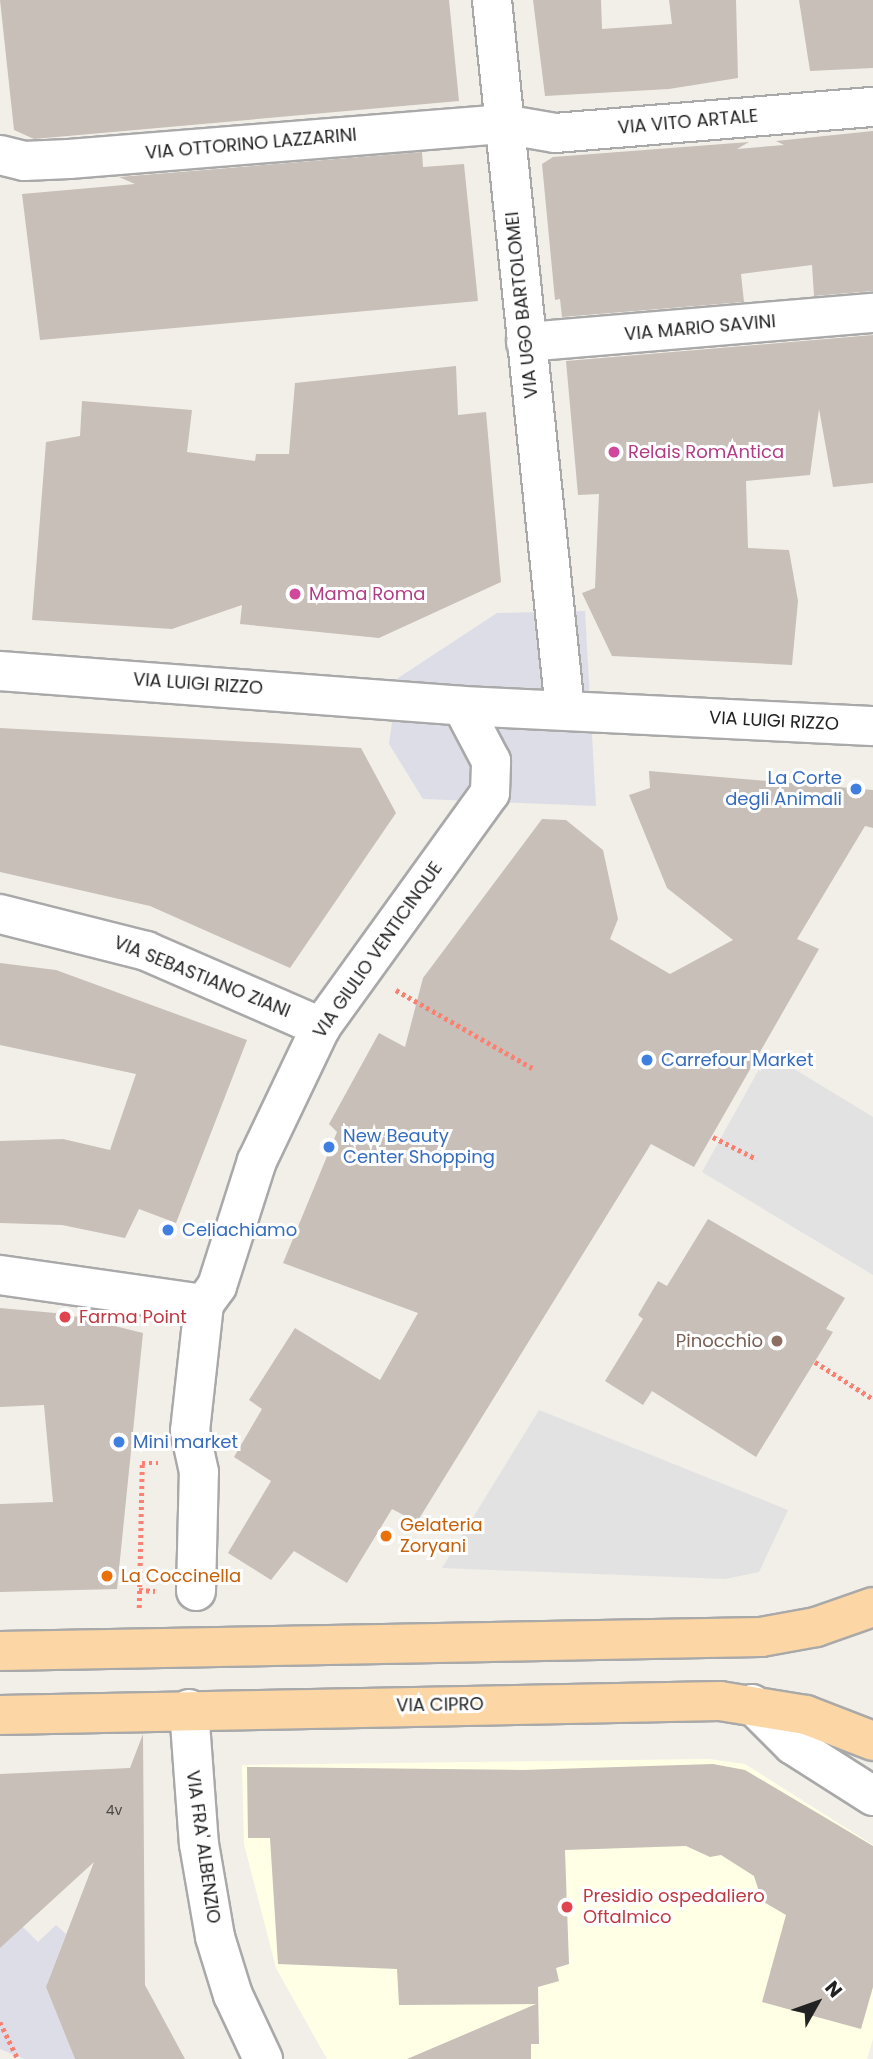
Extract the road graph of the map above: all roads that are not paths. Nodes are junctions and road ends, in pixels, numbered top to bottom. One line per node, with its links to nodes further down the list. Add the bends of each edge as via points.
1 (492, 0): 3 (street, VIA UGO BARTOLOMEI)
2 (873, 107): 3 (street, VIA VITO ARTALE, via 555,133)
3 (503, 124): 4 (street, VIA OTTORINO LAZZARINI, via 69,159 24,161); 6 (street, VIA UGO BARTOLOMEI)
4 (0, 155)
5 (873, 313): 6 (street, VIA MARIO SAVINI)
6 (526, 342): 9 (street, VIA UGO BARTOLOMEI, via 555,611)
7 (0, 671): 8 (street, VIA LUIGI RIZZO)
8 (462, 706): 9 (street, VIA LUIGI RIZZO); 12 (street, VIA GIULIO VENTICINQUE, via 492,761 493,777 484,801)
9 (578, 711): 10 (street, VIA LUIGI RIZZO)
10 (873, 726)
11 (0, 914): 12 (street, VIA SEBASTIANO ZIANI, via 146,951)
12 (321, 1027): 14 (street, VIA GIULIO VENTICINQUE, via 257,1161 217,1286)
13 (0, 1275): 14 (street)
14 (204, 1304): 15 (street, VIA GIULIO VENTICINQUE, via 190,1431 199,1472)
15 (195, 1591)
16 (873, 1607): 17 (main road, via 816,1627 761,1637)
17 (0, 1651)
18 (752, 1704): 19 (main road, VIA CIPRO); 21 (main road, VIA CIPRO, via 806,1715); 22 (street, via 793,1745)
19 (189, 1709): 20 (main road, VIA CIPRO); 23 (street, VIA FRA' ALBENZIO, via 199,1844 215,1937 233,1996)
20 (0, 1715)
21 (873, 1741)
22 (873, 1796)
23 (263, 2059)

